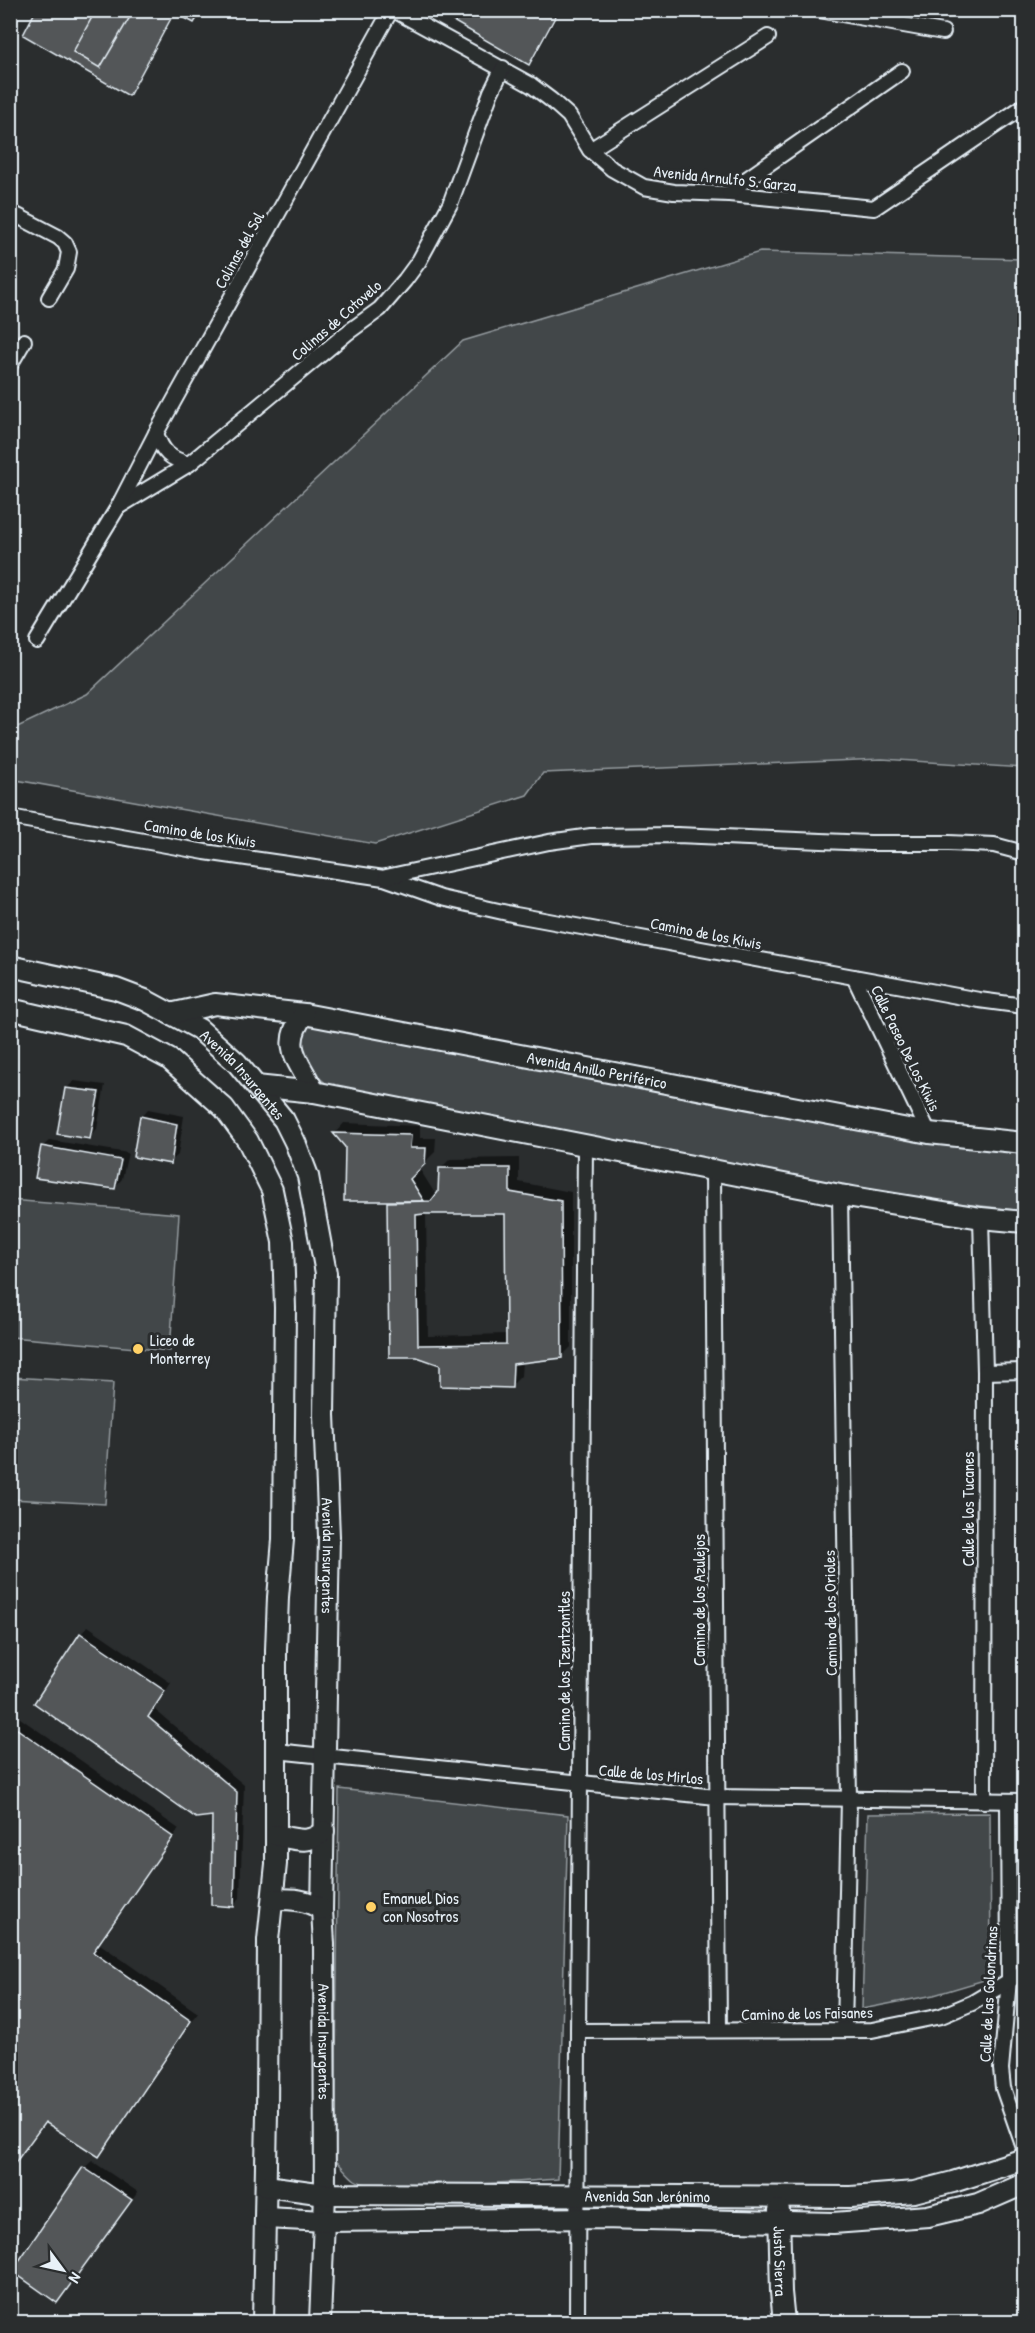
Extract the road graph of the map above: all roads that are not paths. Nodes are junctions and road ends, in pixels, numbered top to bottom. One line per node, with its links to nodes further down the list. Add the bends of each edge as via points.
1 (393, 10): 5 (street, Avenida Arnulfo S. Garza); 14 (street, Colinas del Sol)
2 (819, 10): 3 (street)
3 (943, 32)
4 (768, 37): 8 (street)
5 (503, 68): 8 (street, Avenida Arnulfo S. Garza, via 551,99 569,116); 15 (street, Colinas de Cotovelo, via 490,92 450,204 405,280 380,309)
6 (902, 71): 9 (street)
7 (1024, 106): 9 (street, Avenida Arnulfo S. Garza, via 874,208)
8 (590, 150): 9 (street, Avenida Arnulfo S. Garza, via 612,169 644,187)
9 (729, 194)
10 (10, 212): 11 (street, via 65,243 69,252 66,269)
11 (49, 298)
12 (24, 341): 13 (street)
13 (10, 365)
14 (156, 433): 15 (street, via 166,454); 16 (street, Colinas del Sol)
15 (189, 464): 16 (street, Colinas de Cotovelo)
16 (118, 507): 17 (street, Colinas del Sol)
17 (37, 641)
18 (10, 817): 20 (street, Camino de los Kiwis, via 205,852)
19 (1024, 853): 20 (street, Camino de los Kiwis, via 994,845 591,836)
20 (384, 878): 22 (street, Camino de los Kiwis, via 516,915)
21 (10, 966): 25 (street, Avenida Insurgentes, via 116,988)
22 (854, 977): 23 (street, Camino de los Kiwis); 29 (street, Calle Paseo De Los Kiwis)
23 (1024, 1006)
24 (10, 1009): 38 (street, Avenida Insurgentes, via 126,1036 169,1059 224,1108 248,1141 272,1190 283,1242 285,1308)
25 (170, 1014): 26 (street, Avenida Anillo Periférico, via 215,1004); 27 (street, Avenida Insurgentes, via 219,1045)
26 (304, 1014): 28 (street, via 293,1034 292,1050); 29 (street, Avenida Anillo Periférico)
27 (256, 1086): 28 (street); 39 (street, Avenida Insurgentes, via 284,1120 308,1176 326,1273 324,1415 329,1536)
28 (314, 1092): 31 (street)
29 (929, 1133): 30 (street, Avenida Anillo Periférico)
30 (1024, 1143)
31 (585, 1146): 32 (street); 40 (street, Camino de los Tzentzontles)
32 (713, 1171): 33 (street); 41 (street, Camino de los Azulejos)
33 (840, 1195): 34 (street); 42 (street, Camino de los Orioles)
34 (981, 1218): 35 (street); 37 (street, Calle de los Tucanes)
35 (1024, 1222)
36 (1024, 1371): 37 (street)
37 (986, 1372): 43 (street, Calle de los Tucanes)
38 (276, 1751): 39 (street, Calle de los Mirlos); 47 (street, Avenida Insurgentes)
39 (324, 1756): 40 (street, Calle de los Mirlos); 46 (street, Avenida Insurgentes)
40 (580, 1784): 41 (street, Calle de los Mirlos); 54 (street, Camino de los Tzentzontles)
41 (716, 1797): 42 (street, Calle de los Mirlos); 52 (street, Camino de los Azulejos)
42 (849, 1799): 43 (street, Calle de los Mirlos); 53 (street, Camino de los Orioles)
43 (984, 1801): 44 (street, Calle de los Mirlos)
44 (1008, 1801): 45 (street, Calle de los Mirlos); 51 (street, Calle de las Golondrinas)
45 (1024, 1801)
46 (324, 1831): 47 (street, via 308,1841); 49 (street, Avenida Insurgentes)
47 (276, 1835): 48 (street, Avenida Insurgentes)
48 (273, 1899): 49 (street, via 303,1900); 58 (street, Avenida Insurgentes, via 268,1940)
49 (322, 1910): 59 (street, Avenida Insurgentes)
50 (1024, 1972): 51 (street, Camino de los Faisanes)
51 (1009, 1980): 53 (street, Camino de los Faisanes, via 972,2003 941,2016 872,2030); 55 (street, Calle de las Golondrinas, via 1001,2068 1003,2088)
52 (719, 2030): 53 (street, Camino de los Faisanes); 54 (street, Camino de los Faisanes)
53 (844, 2030)
54 (578, 2031): 60 (street, Camino de los Tzentzontles)
55 (1024, 2148)
56 (1024, 2159): 61 (street, Avenida San Jerónimo, via 914,2192)
57 (1024, 2184): 65 (street, Avenida San Jerónimo, via 978,2204 928,2216)
58 (266, 2186): 59 (street, Avenida San Jerónimo); 62 (street, Avenida Insurgentes)
59 (325, 2194): 60 (street, Avenida San Jerónimo); 64 (street, Avenida Insurgentes)
60 (577, 2196): 61 (street, Avenida San Jerónimo); 63 (street, Camino de los Tzentzontles)
61 (779, 2198): 65 (street, Justo Sierra)
62 (266, 2218): 64 (street, Avenida San Jerónimo); 66 (street, Avenida Insurgentes)
63 (578, 2218): 64 (street, Avenida San Jerónimo); 65 (street, Avenida San Jerónimo); 68 (street, Camino de los Tzentzontles)
64 (325, 2221): 67 (street, Avenida Insurgentes)
65 (780, 2223): 69 (street, Justo Sierra)
66 (263, 2322)
67 (320, 2322)
68 (577, 2322)
69 (784, 2322)

